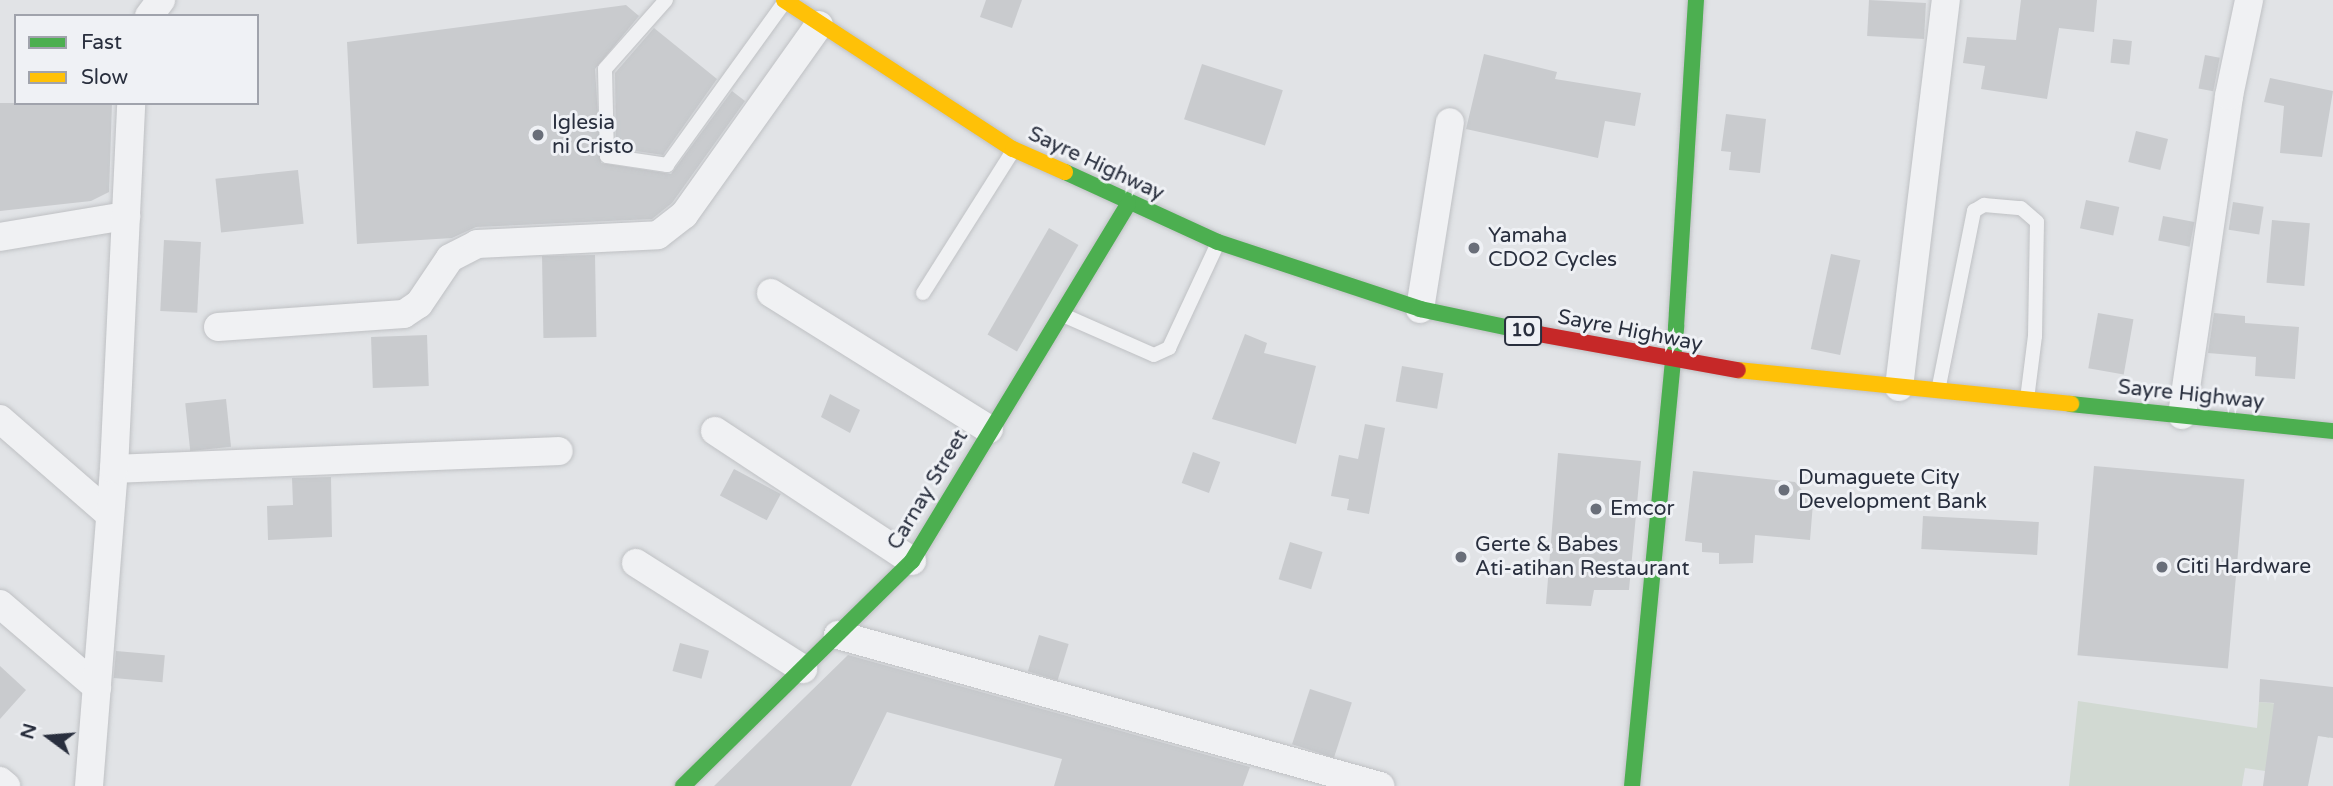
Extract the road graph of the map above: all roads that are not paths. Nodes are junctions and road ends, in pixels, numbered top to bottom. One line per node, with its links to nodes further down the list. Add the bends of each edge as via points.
1 (666, 0): 2 (lane, via 605,69 607,156 667,165)
2 (784, 0): 6 (main road, Sayre Highway / 10)
3 (1696, 0): 19 (main road)
4 (1946, 0): 20 (street)
5 (2249, 0): 23 (street, via 2229,96)
6 (819, 25): 9 (main road, Sayre Highway / 10); 18 (street, via 673,227 658,235 461,249 419,304 404,314)
7 (131, 105): 11 (street)
8 (1450, 122): 16 (street)
9 (1013, 149): 10 (main road, Sayre Highway / 10); 15 (lane)
10 (1128, 204): 13 (main road, Sayre Highway / 10); 17 (main road, Carnay Street)
11 (126, 216): 12 (street); 29 (street)
12 (0, 237)
13 (1218, 242): 16 (main road, Sayre Highway / 10); 17 (lane, via 1169,348 1154,355)
14 (771, 293): 25 (street)
15 (923, 293)
16 (1420, 309): 19 (main road, Sayre Highway / 10)
17 (1060, 314): 25 (main road, Carnay Street)
18 (218, 327)
19 (1673, 363): 20 (main road, Sayre Highway / 10); 42 (main road)
20 (1899, 387): 21 (main road, Sayre Highway / 10)
21 (1938, 391): 22 (main road, Sayre Highway / 10); 22 (lane, via 1973,211 1984,205 2021,208 2037,222 2035,336)
22 (2026, 400): 23 (main road, Sayre Highway / 10)
23 (2182, 415): 27 (main road, Sayre Highway / 10)
24 (0, 419): 30 (street)
25 (989, 429): 31 (main road, Carnay Street)
26 (715, 431): 31 (street)
27 (2333, 431)
28 (559, 451): 29 (street)
29 (114, 469): 30 (street)
30 (108, 513): 36 (street)
31 (912, 561): 34 (main road, Carnay Street)
32 (636, 563): 35 (street)
33 (0, 604): 36 (street)
34 (838, 635): 35 (main road, Carnay Street); 41 (street)
35 (803, 669): 40 (main road, Carnay Street)
36 (97, 687): 39 (street)
37 (0, 781): 38 (street)
38 (6, 786)
39 (89, 786)
40 (683, 786)
41 (1380, 786)
42 (1632, 786)

